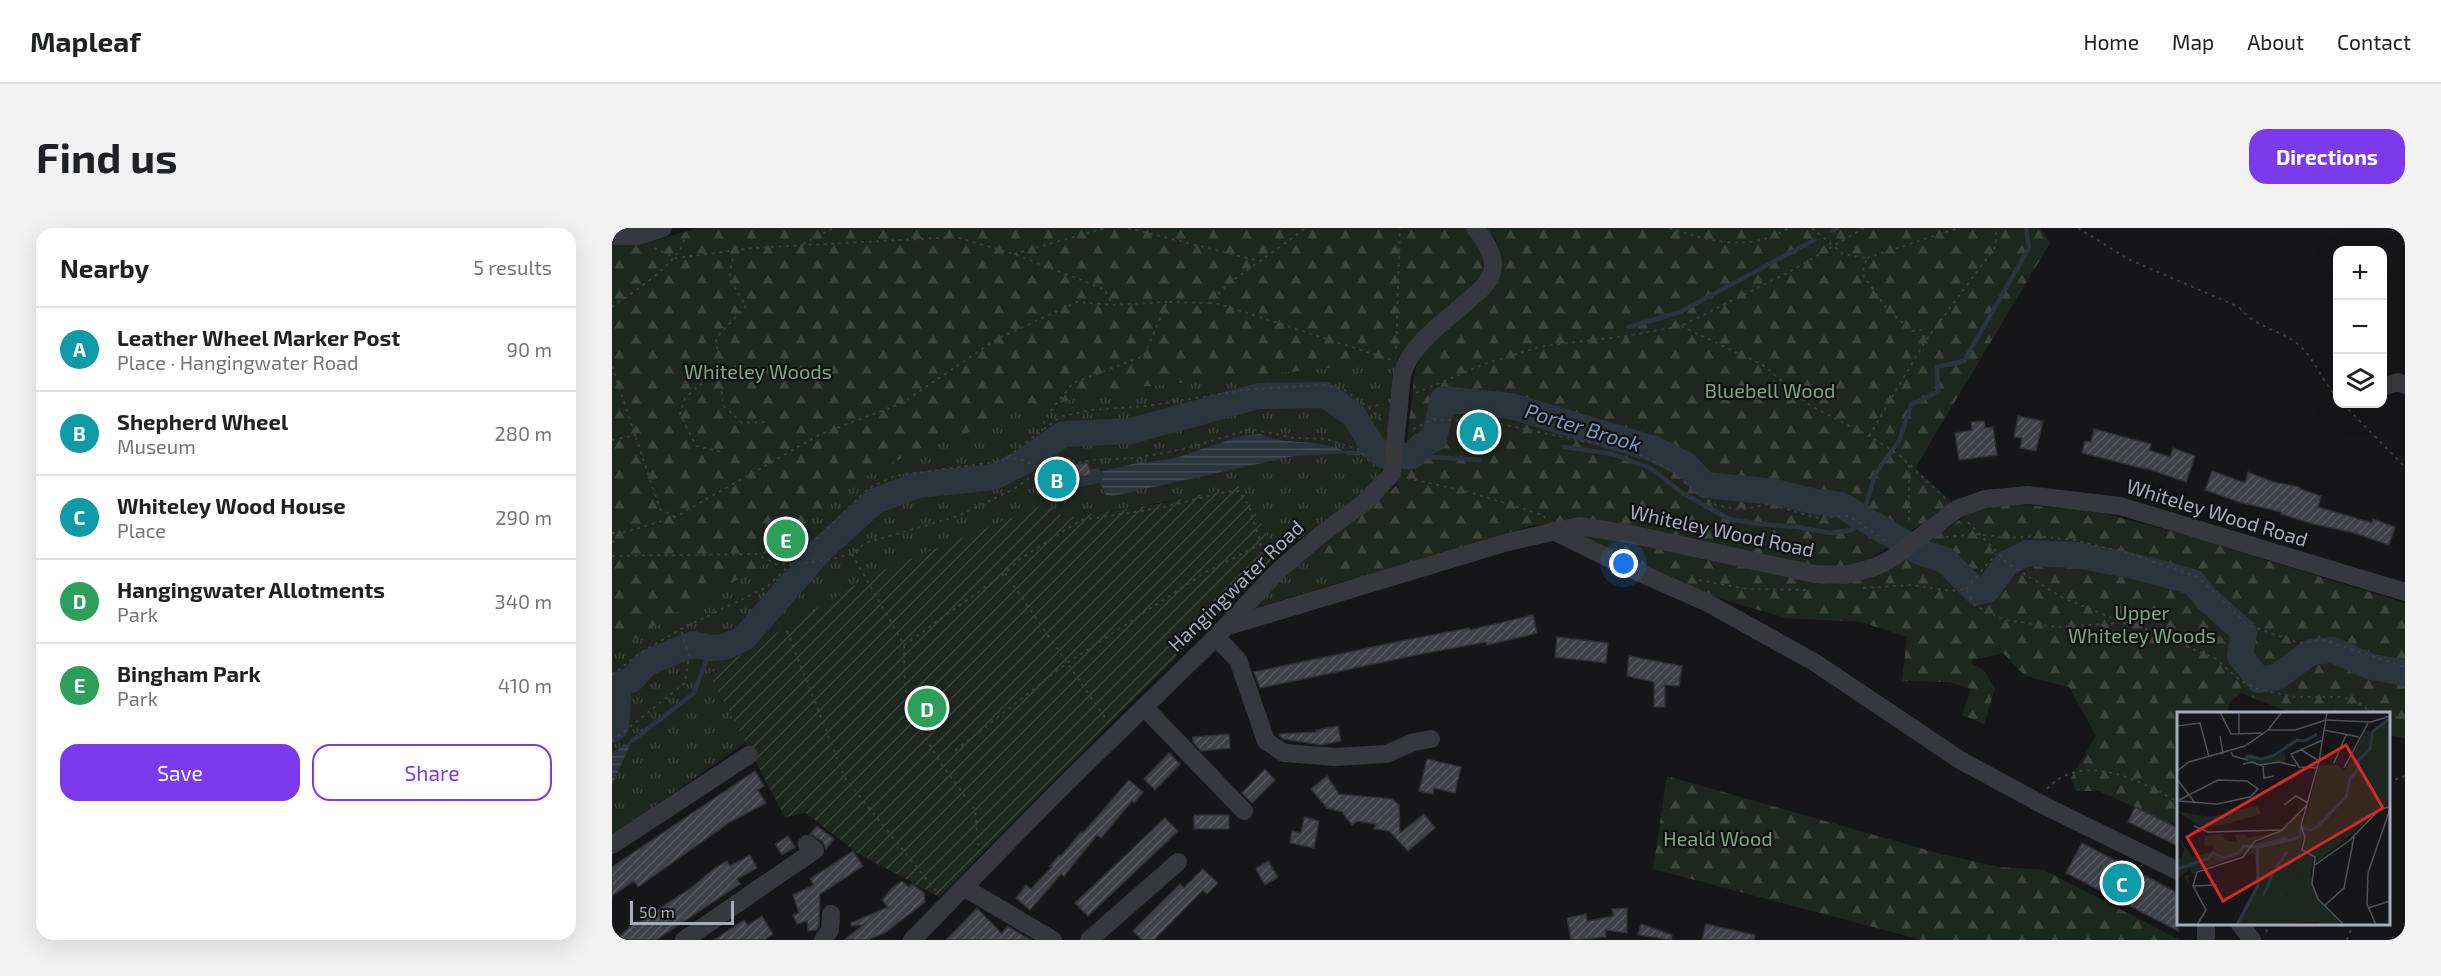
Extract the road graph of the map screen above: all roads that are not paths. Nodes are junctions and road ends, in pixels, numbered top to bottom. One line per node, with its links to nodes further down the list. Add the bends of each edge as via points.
1 (663, 228): 3 (street, via 638,236)
2 (1475, 228): 8 (street, Hangingwater Road, via 1486,241 1492,273 1483,287 1418,346 1406,363 1392,474 1365,502 1278,571)
3 (612, 236)
4 (2387, 385): 5 (street, via 2398,382)
5 (2405, 385)
6 (1553, 531): 7 (street, Whiteley Wood Road, via 1579,526 1599,528 1814,574 1845,575 1891,559 1906,543 1957,509 1985,499 2028,495 2120,506); 8 (street, Whiteley Wood Road); 16 (street, via 1706,602 1814,662 1960,760)
7 (2405, 592)
8 (1220, 632): 9 (street, Hangingwater Road); 10 (street, via 1238,660 1266,741 1284,753 1335,757 1386,754)
9 (1144, 707): 12 (street); 17 (street, Hangingwater Road)
10 (1431, 739)
11 (749, 755): 14 (street)
12 (1244, 811)
13 (807, 844): 21 (street, via 814,850)
14 (612, 845)
15 (1178, 862): 24 (street)
16 (2177, 871)
17 (965, 888): 20 (street, Hangingwater Road); 23 (street)
18 (831, 914): 22 (street, via 830,930)
19 (2241, 925): 25 (street)
20 (917, 938)
21 (684, 940)
22 (823, 940)
23 (1053, 940)
24 (1089, 940)
25 (2252, 940)

